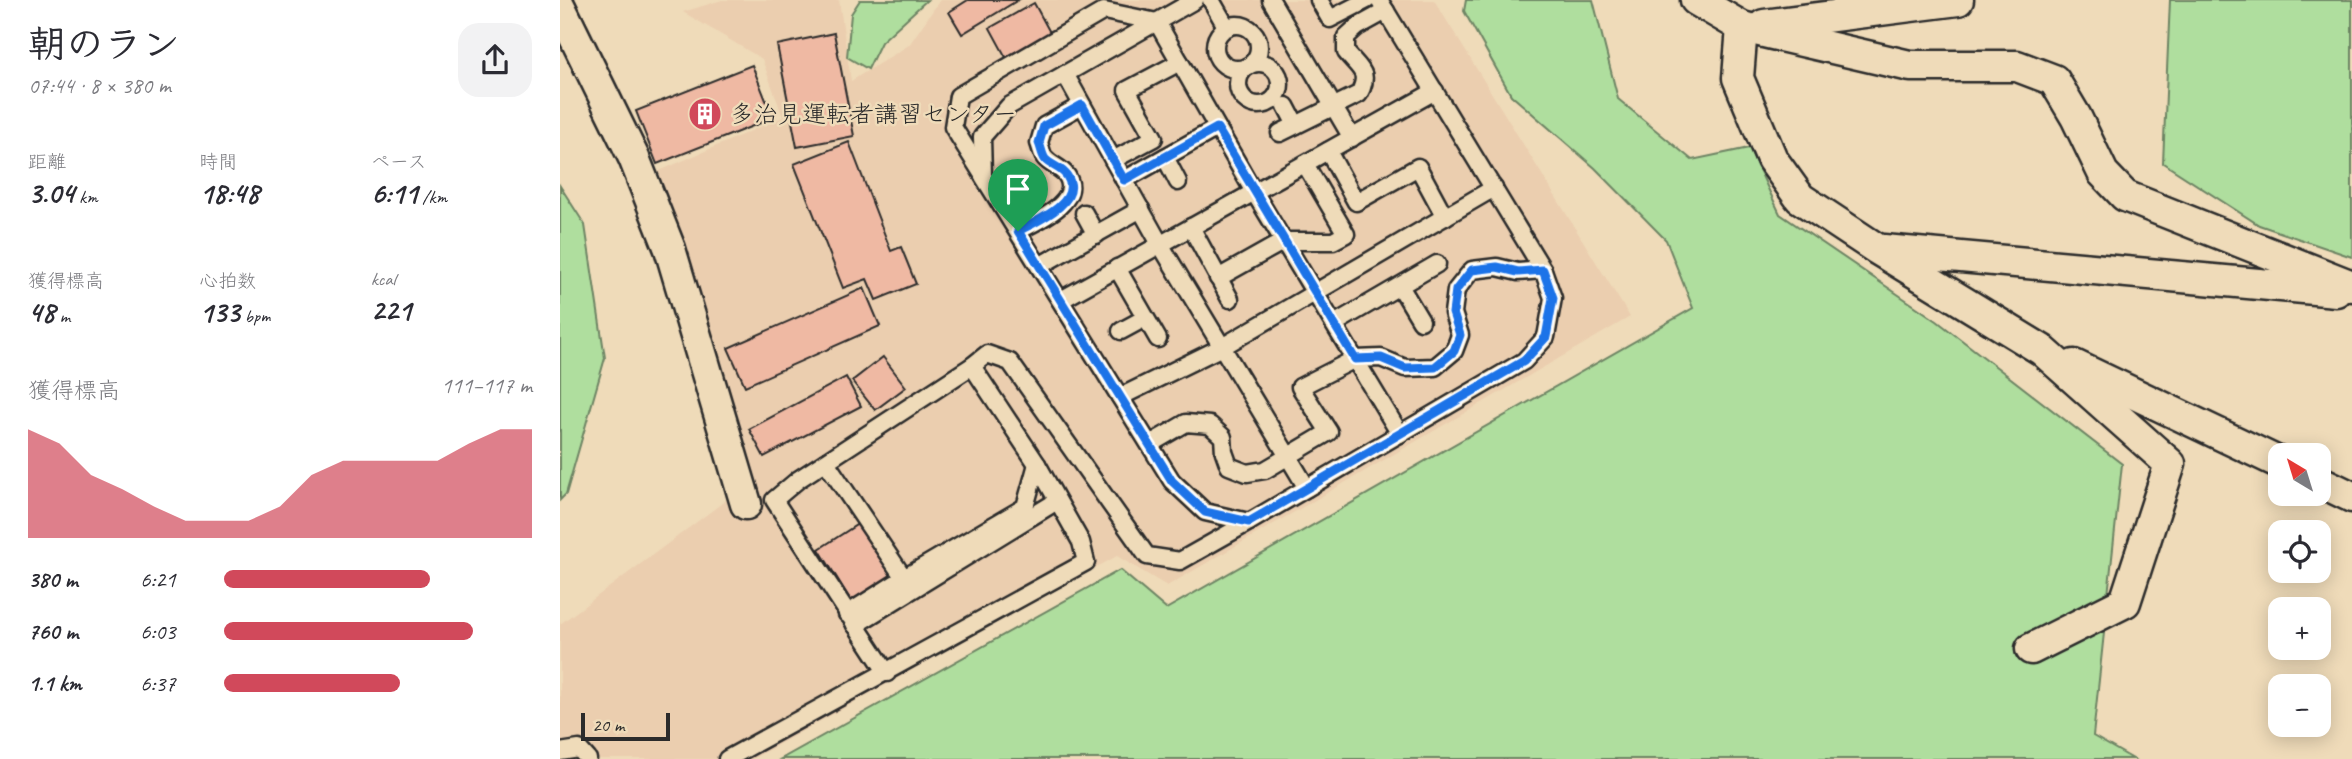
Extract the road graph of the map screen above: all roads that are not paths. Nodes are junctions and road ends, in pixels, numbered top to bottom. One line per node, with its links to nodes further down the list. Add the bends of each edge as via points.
1 (1195, 0): 11 (lane)
2 (1211, 0): 12 (lane)
3 (1319, 0): 4 (lane, via 1330,19)
4 (1367, 0)
5 (1696, 0): 13 (street)
6 (1958, 0): 13 (street)
7 (1274, 1): 10 (lane)
8 (1383, 6): 20 (lane); 22 (lane, via 1346,37 1346,52 1364,73 1365,83 1359,94)
9 (560, 7): 77 (street, via 635,159 670,249)
10 (1284, 21): 14 (lane); 15 (lane)
11 (1157, 22): 16 (lane); 18 (lane); 32 (lane, via 1104,11 958,96 953,127)
12 (1227, 27): 14 (lane, via 1242,26); 17 (lane, via 1215,44 1218,58 1229,68)
13 (1742, 27): 45 (street, via 1738,78 1772,159 1800,198); 52 (street, via 1910,66 2017,66 2054,80 2103,173 2125,197)
14 (1256, 36): 17 (lane, via 1258,54)
15 (1305, 59): 19 (lane); 22 (lane)
16 (1180, 62): 25 (lane); 30 (lane, via 1127,90 1154,138)
17 (1249, 66): 19 (lane, via 1263,64); 19 (lane, via 1238,82 1241,95 1251,104 1264,105 1275,97 1280,84)
18 (1065, 74): 21 (lane); 32 (lane, via 1009,106 982,137)
19 (1277, 74)
20 (1435, 92): 27 (lane); 35 (lane)
21 (1082, 105): 30 (lane); 41 (lane, via 1044,126 1039,143 1045,159 1069,178 1069,193 1058,209)
22 (1332, 105): 24 (lane); 27 (lane)
23 (1286, 106): 24 (lane)
24 (1296, 125): 26 (lane)
25 (1217, 128): 29 (lane); 36 (lane)
26 (1280, 133)
27 (1352, 138): 28 (lane)
28 (1328, 151): 31 (lane); 39 (lane, via 1356,202 1418,167)
29 (1165, 157): 33 (lane); 34 (lane)
30 (1113, 159): 33 (lane)
31 (1305, 164): 36 (lane); 43 (lane, via 1346,234 1333,241)
32 (983, 176): 41 (lane)
33 (1124, 180): 37 (lane)
34 (1178, 182)
35 (1494, 188): 39 (lane); 49 (lane)
36 (1254, 192): 40 (lane); 43 (lane)
37 (1141, 209): 42 (lane); 44 (lane)
38 (1084, 213): 42 (lane)
39 (1445, 217): 54 (lane)
40 (1191, 227): 44 (lane); 50 (lane)
41 (1018, 231): 47 (lane)
42 (1096, 235): 47 (lane)
43 (1284, 241): 50 (lane); 54 (lane)
44 (1160, 244): 48 (lane); 62 (lane)
45 (1877, 249): 53 (street); 63 (street)
46 (1437, 264): 51 (lane)
47 (1039, 266): 56 (lane)
48 (1117, 268): 56 (lane); 57 (lane)
49 (1543, 270): 64 (lane, via 1472,270 1456,290 1453,313 1460,335 1454,351 1435,367 1405,368 1381,358); 67 (lane, via 1553,298 1546,337 1524,361)
50 (1218, 278): 55 (lane)
51 (1400, 286): 58 (lane); 59 (lane)
52 (2352, 286)
53 (2352, 293)
54 (1316, 294): 59 (lane); 62 (lane)
55 (1230, 299)
56 (1061, 300): 66 (lane)
57 (1145, 318): 60 (lane); 61 (lane)
58 (1421, 321)
59 (1334, 324): 64 (lane)
60 (1121, 331)
61 (1158, 339)
62 (1222, 347): 66 (lane); 69 (lane)
63 (2042, 350): 70 (street); 81 (street, via 2170,464 2125,602)
64 (1355, 359): 67 (lane); 69 (lane, via 1300,387 1329,432)
65 (972, 366): 71 (lane); 72 (lane); 78 (lane, via 987,354 1010,362 1147,556 1180,561)
66 (1120, 397): 68 (lane)
67 (1400, 434): 74 (lane)
68 (1150, 444): 69 (lane, via 1186,423 1210,425 1223,437 1229,466 1238,470 1265,470); 78 (lane, via 1172,481 1205,512)
69 (1288, 457): 74 (lane)
70 (2268, 457)
71 (826, 462): 79 (lane); 80 (lane, via 774,500)
72 (1037, 464): 76 (lane); 79 (lane, via 1025,507)
73 (2331, 486): 75 (street)
74 (1307, 488): 78 (lane)
75 (2352, 496)
76 (1057, 501): 80 (lane); 82 (lane, via 1081,542 1086,562)
77 (746, 504)
78 (1249, 522)
79 (904, 578): 80 (lane)
80 (851, 619): 82 (lane)
81 (2031, 649)
82 (887, 673): 85 (lane)
83 (560, 752): 84 (lane, via 579,749)
84 (588, 759)
85 (727, 759)

